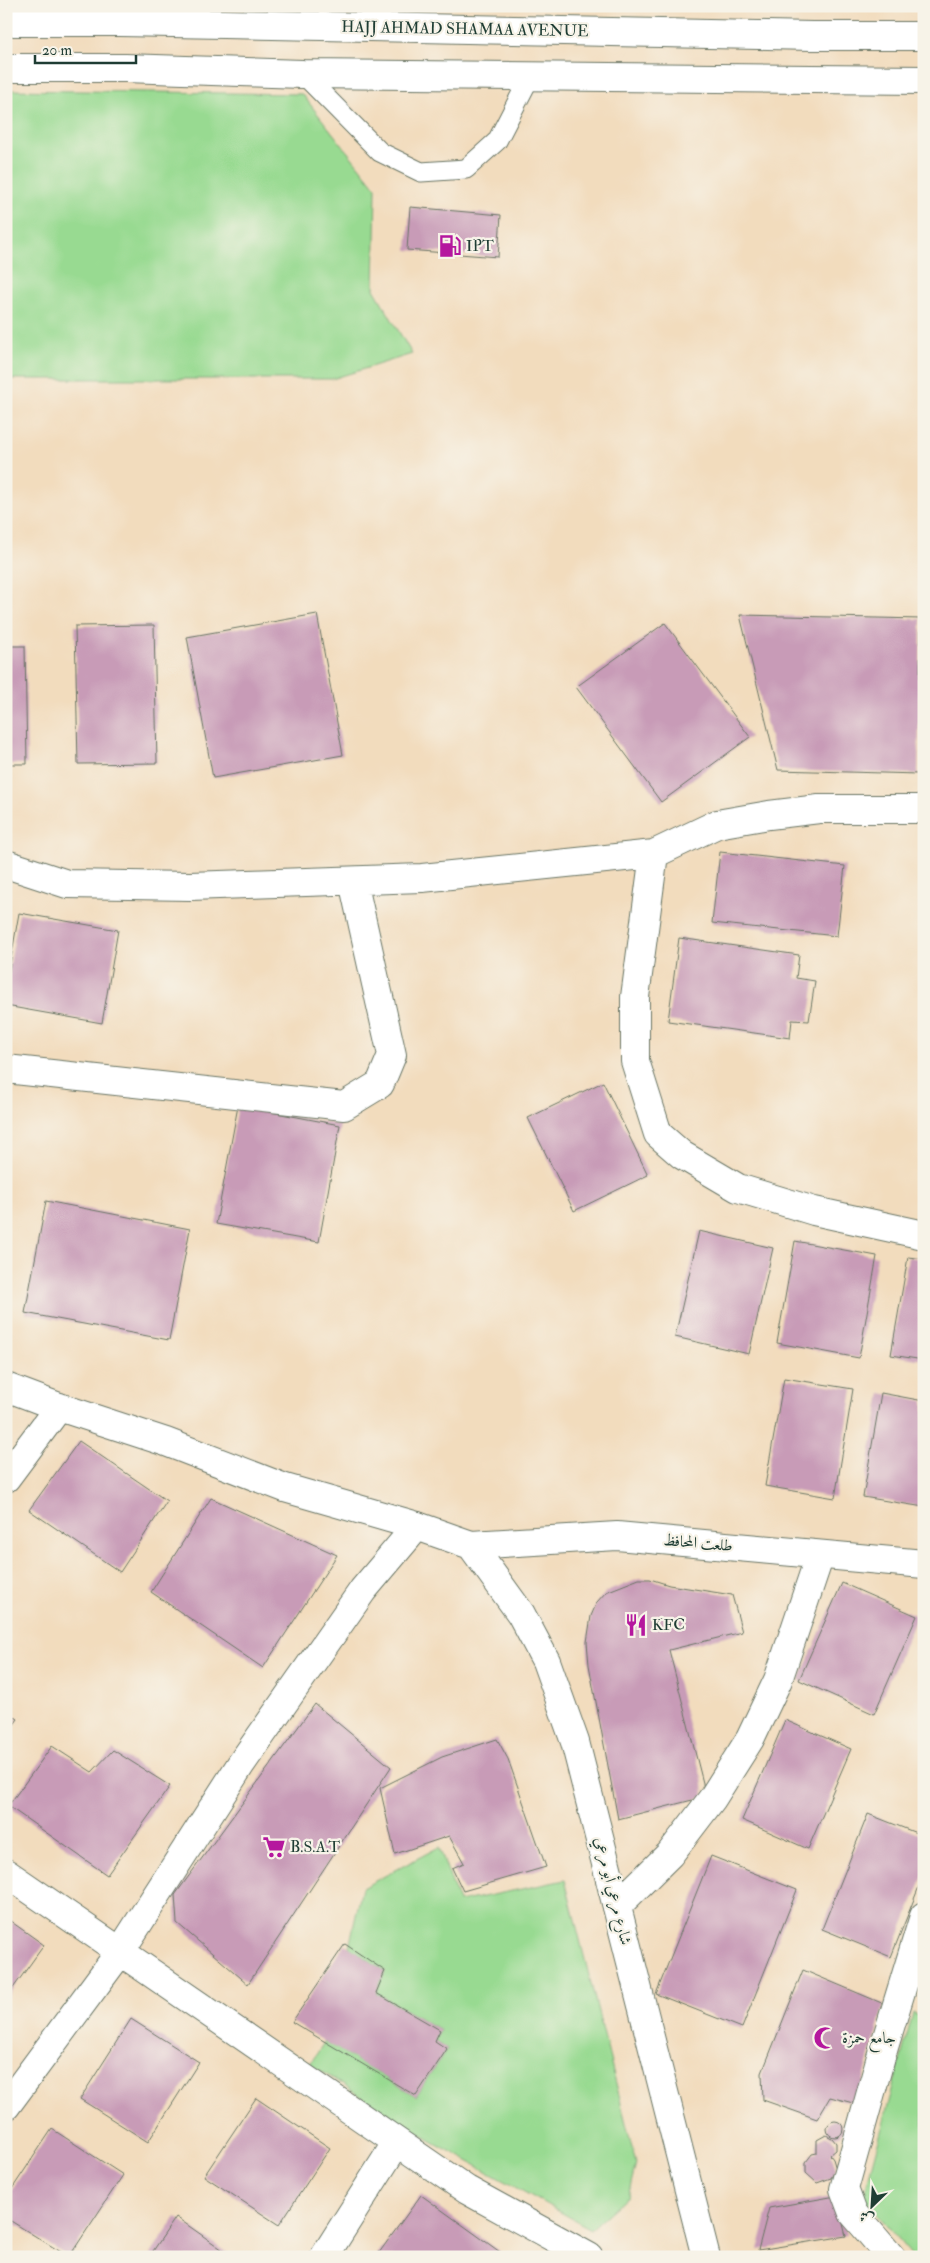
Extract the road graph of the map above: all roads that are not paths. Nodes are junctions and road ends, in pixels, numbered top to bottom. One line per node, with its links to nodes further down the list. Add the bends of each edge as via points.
1 (6, 22): 2 (street, HAJJ AHMAD SHAMAA AVENUE)
2 (924, 36)
3 (6, 68): 4 (street)
4 (303, 74): 5 (street); 5 (lane, via 380,152 421,172 466,169 497,141)
5 (530, 77): 6 (street)
6 (924, 80)
7 (924, 809): 8 (street, via 819,809 769,815 717,824)
8 (654, 854): 10 (street, via 422,878); 12 (street, via 636,996 635,1061 658,1134 682,1155 738,1188 814,1211)
9 (6, 864): 10 (street, via 67,884 190,886)
10 (353, 881): 11 (street, via 392,1055 380,1084 344,1106)
11 (6, 1070)
12 (924, 1235)
13 (6, 1387): 14 (street)
14 (59, 1407): 15 (street); 16 (street, via 166,1442 285,1488)
15 (6, 1478)
16 (417, 1526): 17 (street); 23 (street, via 364,1590 252,1748)
17 (471, 1545): 18 (street, طلعت المحافظ, via 617,1536); 21 (street, شارع مرعي أبو مرعي, via 521,1614 546,1661 575,1742)
18 (820, 1555): 19 (street, طلعت المحافظ); 21 (street, via 778,1680 750,1739 712,1799 670,1854)
19 (924, 1564)
20 (6, 1873): 23 (street)
21 (618, 1906): 26 (street, شارع مرعي أبو مرعي)
22 (924, 1916): 29 (street, via 844,2190 853,2212)
23 (120, 1952): 24 (street); 25 (street)
24 (6, 2106)
25 (397, 2142): 27 (street); 28 (street, via 467,2190)
26 (702, 2252)
27 (324, 2257)
28 (589, 2257)
29 (891, 2257)

